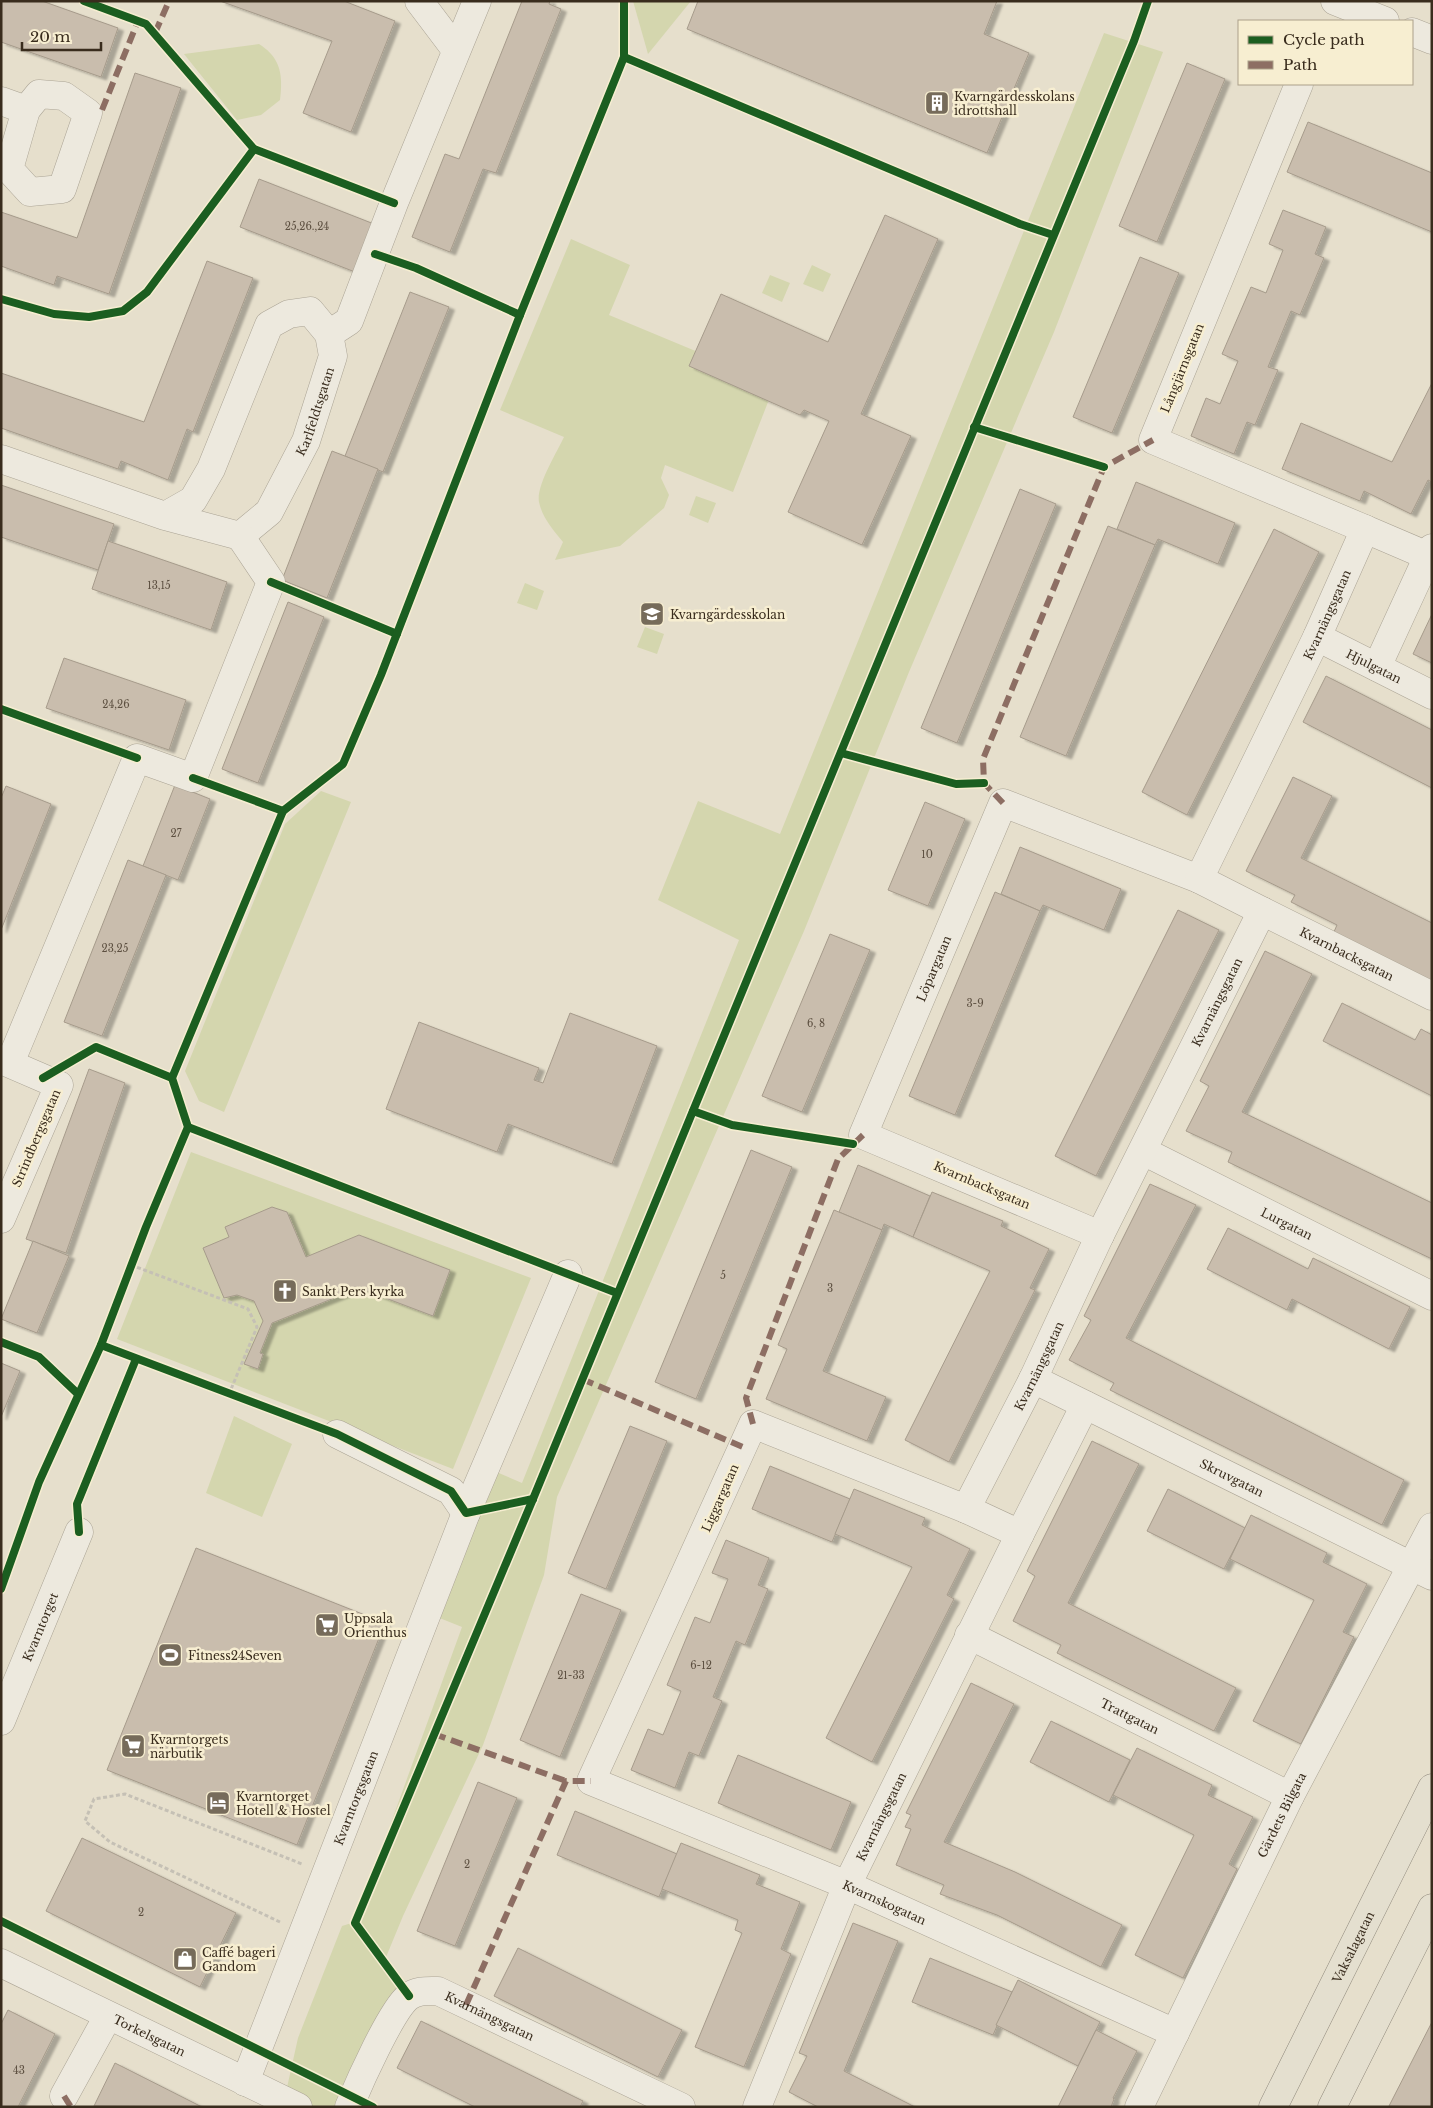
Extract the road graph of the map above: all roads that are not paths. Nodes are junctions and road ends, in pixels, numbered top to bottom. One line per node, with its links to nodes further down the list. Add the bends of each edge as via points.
1 (419, 1): 8 (street)
2 (477, 1): 8 (street)
3 (1334, 1): 4 (street); 5 (street)
4 (1324, 20)
5 (1382, 20)
6 (1413, 32): 7 (street)
7 (1432, 40)
8 (456, 50): 12 (street, via 349,321)
9 (1300, 85): 15 (street, Långjärnsgatan, via 1153,440)
10 (1, 101): 11 (street)
11 (26, 110)
12 (329, 334): 14 (street, via 310,312 289,314 269,325 211,469 193,500); 16 (street, Karlfeldtsgatan, via 333,356 306,442 269,512)
13 (1, 459): 14 (street)
14 (165, 516): 16 (street)
15 (1365, 529): 17 (street); 18 (street, Kvarnängsgatan)
16 (240, 536): 24 (street, via 271,582 193,778 137,758)
17 (1430, 552): 19 (street)
18 (1317, 637): 19 (street, Hjulgatan); 21 (street, Kvarnängsgatan)
19 (1377, 668): 20 (street, Hjulgatan)
20 (1432, 695)
21 (1199, 879): 22 (street); 25 (street, Löpargatan, via 1003,803)
22 (1262, 911): 23 (street, Kvarnbacksgatan); 26 (street, Kvarnängsgatan)
23 (1432, 996)
24 (4, 1063): 27 (street, Strindbergsgatan, via 59,1085)
25 (863, 1135): 28 (street, Kvarnbacksgatan)
26 (1143, 1151): 28 (street, Kvarnängsgatan); 30 (street, Lurgatan)
27 (1, 1219)
28 (1100, 1234): 31 (street, Kvarnängsgatan)
29 (568, 1274): 35 (street, Kvarntorgsgatan)
30 (1432, 1296)
31 (1032, 1379): 32 (street, Skruvgatan); 34 (street, Kvarnängsgatan)
32 (1085, 1405): 38 (street, Kvarnängsgatan); 39 (street, Skruvgatan)
33 (337, 1434): 35 (street, via 451,1491)
34 (966, 1509): 38 (street); 42 (street, Liggargatan, via 753,1424)
35 (466, 1513): 50 (street, Kvarntorgsgatan)
36 (1432, 1527): 39 (street, Gärdets Bilgata)
37 (79, 1532): 41 (street, Kvarntorget)
38 (1020, 1534): 40 (street, Kvarnängsgatan)
39 (1422, 1571): 44 (street, Gärdets Bilgata)
40 (969, 1635): 44 (street, Trattgatan); 45 (street, Kvarnängsgatan)
41 (1, 1722)
42 (591, 1781): 45 (street, Kvarnskogatan)
43 (1432, 1788): 57 (main road, Vaksalagatan)
44 (1290, 1796): 49 (street, Gärdets Bilgata)
45 (847, 1885): 49 (street, Kvarnskogatan); 52 (street, Kvarnängsgatan)
46 (1432, 1908): 58 (main road)
47 (1, 1963): 48 (street, Torkelsgatan)
48 (108, 2016): 50 (street, Torkelsgatan); 51 (street)
49 (1175, 2033): 56 (street, Gärdets Bilgata)
50 (245, 2082): 53 (street, Torkelsgatan)
51 (64, 2096)
52 (762, 2105)
53 (298, 2107)
54 (349, 2107): 55 (street, Kvarnängsgatan, via 400,2006 409,1996 422,1991 438,1992)
55 (681, 2107)
56 (1139, 2107)
57 (1274, 2107)
58 (1332, 2107)

